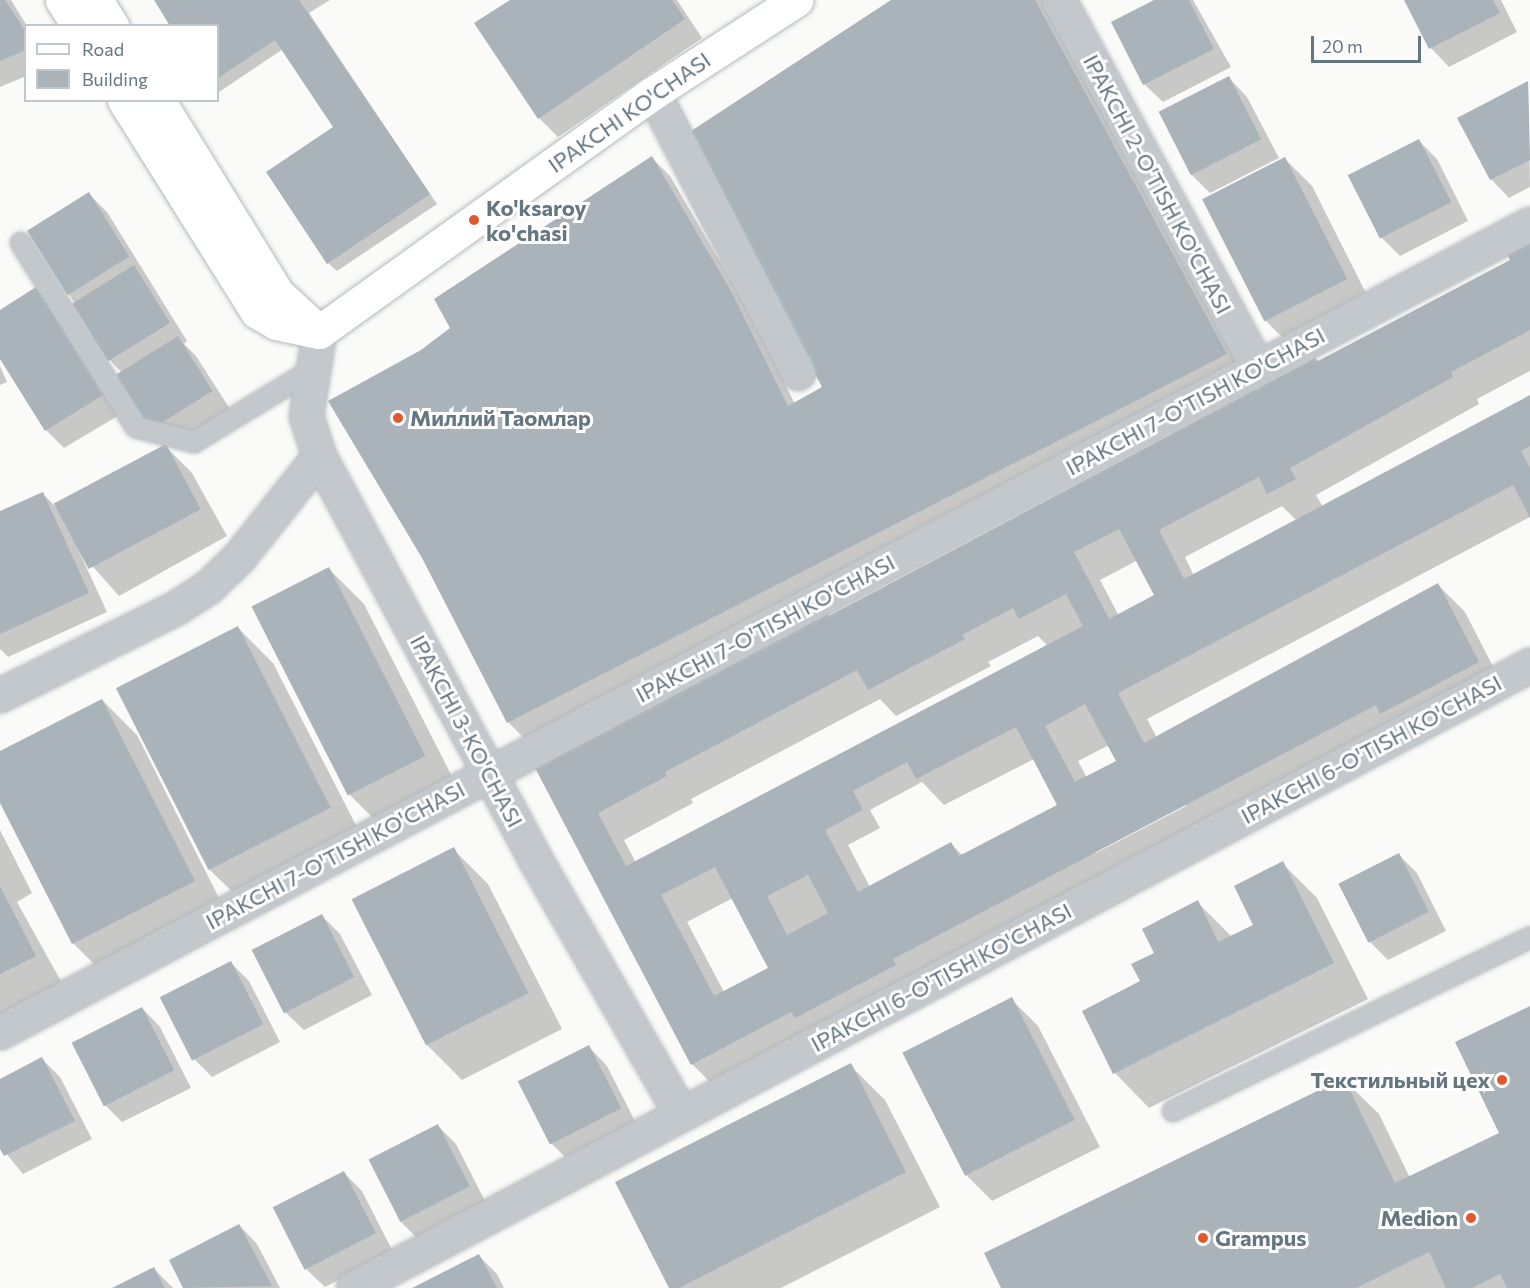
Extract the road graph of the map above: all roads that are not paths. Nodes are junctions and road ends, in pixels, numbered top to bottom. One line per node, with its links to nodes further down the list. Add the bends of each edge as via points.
1 (62, 0): 5 (main road)
2 (96, 0): 6 (main road)
3 (796, 0): 7 (main road, IPAKCHI KO'CHASI)
4 (1059, 0): 13 (street, IPAKCHI 2-O'TISH KO'CHASI)
5 (77, 24)
6 (111, 24)
7 (653, 93): 12 (main road, IPAKCHI KO'CHASI); 15 (street)
8 (125, 102): 12 (main road, via 257,312 276,323)
9 (159, 102): 12 (main road, via 277,293)
10 (1530, 224): 13 (street, IPAKCHI 7-O'TISH KO'CHASI)
11 (21, 243): 14 (lane, via 136,427 194,442)
12 (319, 332): 14 (street, IPAKCHI 3-KO'CHASI)
13 (1258, 368): 19 (street, IPAKCHI 7-O'TISH KO'CHASI)
14 (312, 370): 16 (street, IPAKCHI 3-KO'CHASI, via 306,417)
15 (798, 373)
16 (318, 456): 18 (street, via 239,557 209,586 177,607); 19 (street, IPAKCHI 3-KO'CHASI)
17 (1530, 665): 23 (street, IPAKCHI 6-O'TISH KO'CHASI)
18 (0, 695)
19 (491, 772): 21 (street, IPAKCHI 7-O'TISH KO'CHASI); 23 (street, IPAKCHI 3-KO'CHASI, via 535,859)
20 (1530, 938): 22 (lane)
21 (0, 1032)
22 (1173, 1111)
23 (681, 1114): 24 (street, IPAKCHI 6-O'TISH KO'CHASI)
24 (353, 1288)

